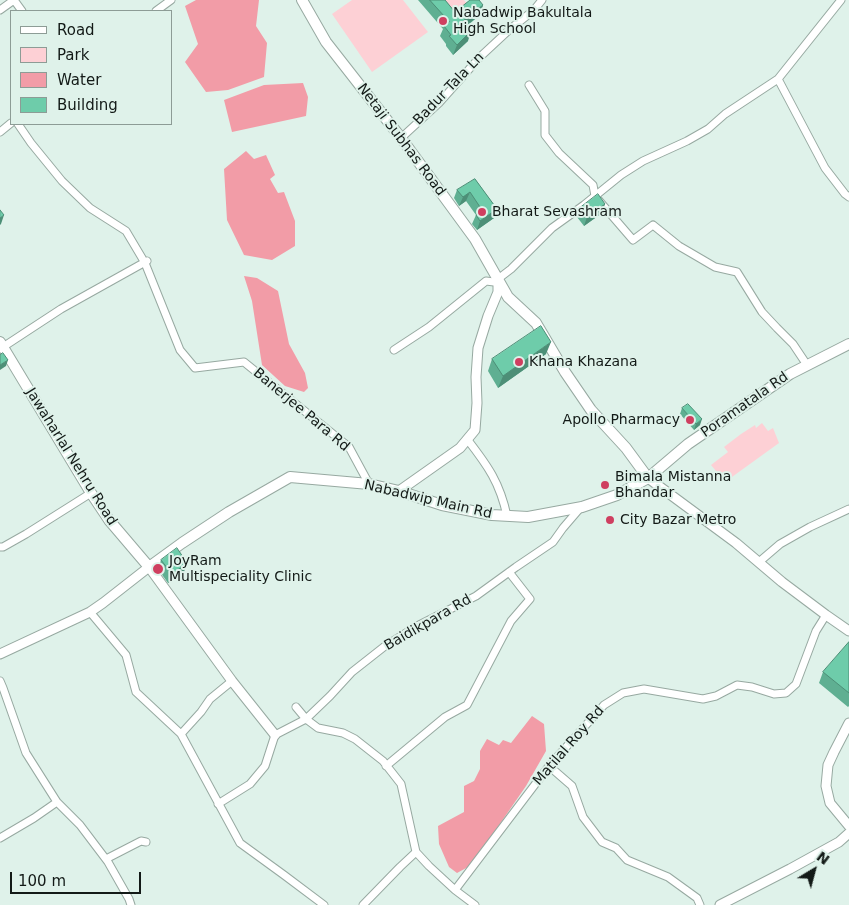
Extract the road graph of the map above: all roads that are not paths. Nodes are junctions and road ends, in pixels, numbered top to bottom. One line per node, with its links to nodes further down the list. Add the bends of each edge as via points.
1 (14, 0): 6 (street)
2 (171, 0): 7 (street)
3 (302, 0): 13 (main road, Netaji Subhas Road, via 326,42)
4 (542, 0): 13 (street, Badur Tala Ln, via 480,57 439,103)
5 (841, 0): 8 (street)
6 (0, 10)
7 (157, 10)
8 (778, 79): 14 (street, via 708,129 643,161); 15 (street, via 825,168)
9 (529, 85): 14 (street, via 545,112 545,135 593,186)
10 (10, 124): 12 (street)
11 (19, 125): 16 (street, Banerjee Para Rd, via 62,181 90,208 126,231)
12 (0, 132)
13 (401, 138): 17 (main road, Netaji Subhas Road, via 475,239)
14 (595, 194): 17 (street, via 552,228); 21 (street, via 633,240 653,225 679,246 715,267 737,272 762,312 793,344)
15 (849, 197)
16 (146, 262): 19 (street, via 61,309); 24 (street, Banerjee Para Rd, via 180,350 195,368 244,362 349,447)
17 (496, 281): 20 (street, via 486,281 429,328); 22 (street, via 498,292 478,348 475,430); 23 (main road, Netaji Subhas Road, via 536,323 591,410)
18 (849, 344): 21 (main road, Poramatala Rd)
19 (2, 350): 26 (main road, Jawaharlal Nehru Road)
20 (394, 350)
21 (807, 364): 23 (main road, Poramatala Rd, via 688,444)
22 (467, 439): 25 (street, via 460,448); 29 (street, via 494,476)
23 (648, 478): 27 (main road, Nabadwip Main Rd, via 617,495); 31 (street)
24 (369, 484): 25 (main road, Nabadwip Main Rd); 32 (main road, Nabadwip Main Rd, via 290,477 229,512)
25 (399, 491): 29 (main road, Nabadwip Main Rd, via 442,505)
26 (91, 493): 30 (street); 32 (main road, Jawaharlal Nehru Road, via 109,520)
27 (582, 507): 29 (main road, Nabadwip Main Rd, via 528,516); 33 (street, Baidikpara Rd, via 553,542)
28 (849, 509): 31 (street, via 780,544)
29 (507, 516)
30 (0, 547)
31 (759, 562): 35 (street)
32 (149, 566): 34 (street, Nabadwip Main Rd); 39 (street, Jawaharlal Nehru Road)
33 (509, 572): 41 (street, Baidikpara Rd, via 476,596 385,646 352,672); 45 (street, via 530,599 511,621 467,705 445,717)
34 (90, 612): 37 (street, Nabadwip Main Rd); 43 (street, via 126,655 136,692)
35 (826, 615): 36 (street); 46 (street, Matilal Roy Rd, via 816,631 796,684 786,693 774,694 736,685 703,699 644,689 623,692 604,705)
36 (849, 631)
37 (0, 654)
38 (0, 681): 47 (street, via 26,753)
39 (232, 681): 43 (street, via 210,699); 44 (street, Jawaharlal Nehru Road)
40 (296, 707): 41 (street)
41 (306, 720): 44 (street, Baidikpara Rd); 45 (street, via 318,728 355,739)
42 (849, 723): 49 (street, via 828,765 826,786 830,803)
43 (181, 734): 48 (street)
44 (275, 735): 48 (street, via 266,766 250,784)
45 (386, 766): 53 (street, via 402,784)
46 (549, 766): 55 (street, Matilal Roy Rd); 60 (street, via 572,786 583,817 602,842 616,848 627,860 668,877 697,898)
47 (58, 802): 51 (street); 54 (street)
48 (218, 804): 57 (street, via 240,844)
49 (849, 826)
50 (849, 833): 61 (street, via 839,842)
51 (0, 838)
52 (146, 842): 54 (street, via 141,841)
53 (416, 852): 55 (street); 58 (street)
54 (106, 859): 56 (street)
55 (455, 890): 59 (street)
56 (131, 905)
57 (324, 905)
58 (363, 905)
59 (475, 905)
60 (700, 905)
61 (720, 905)

